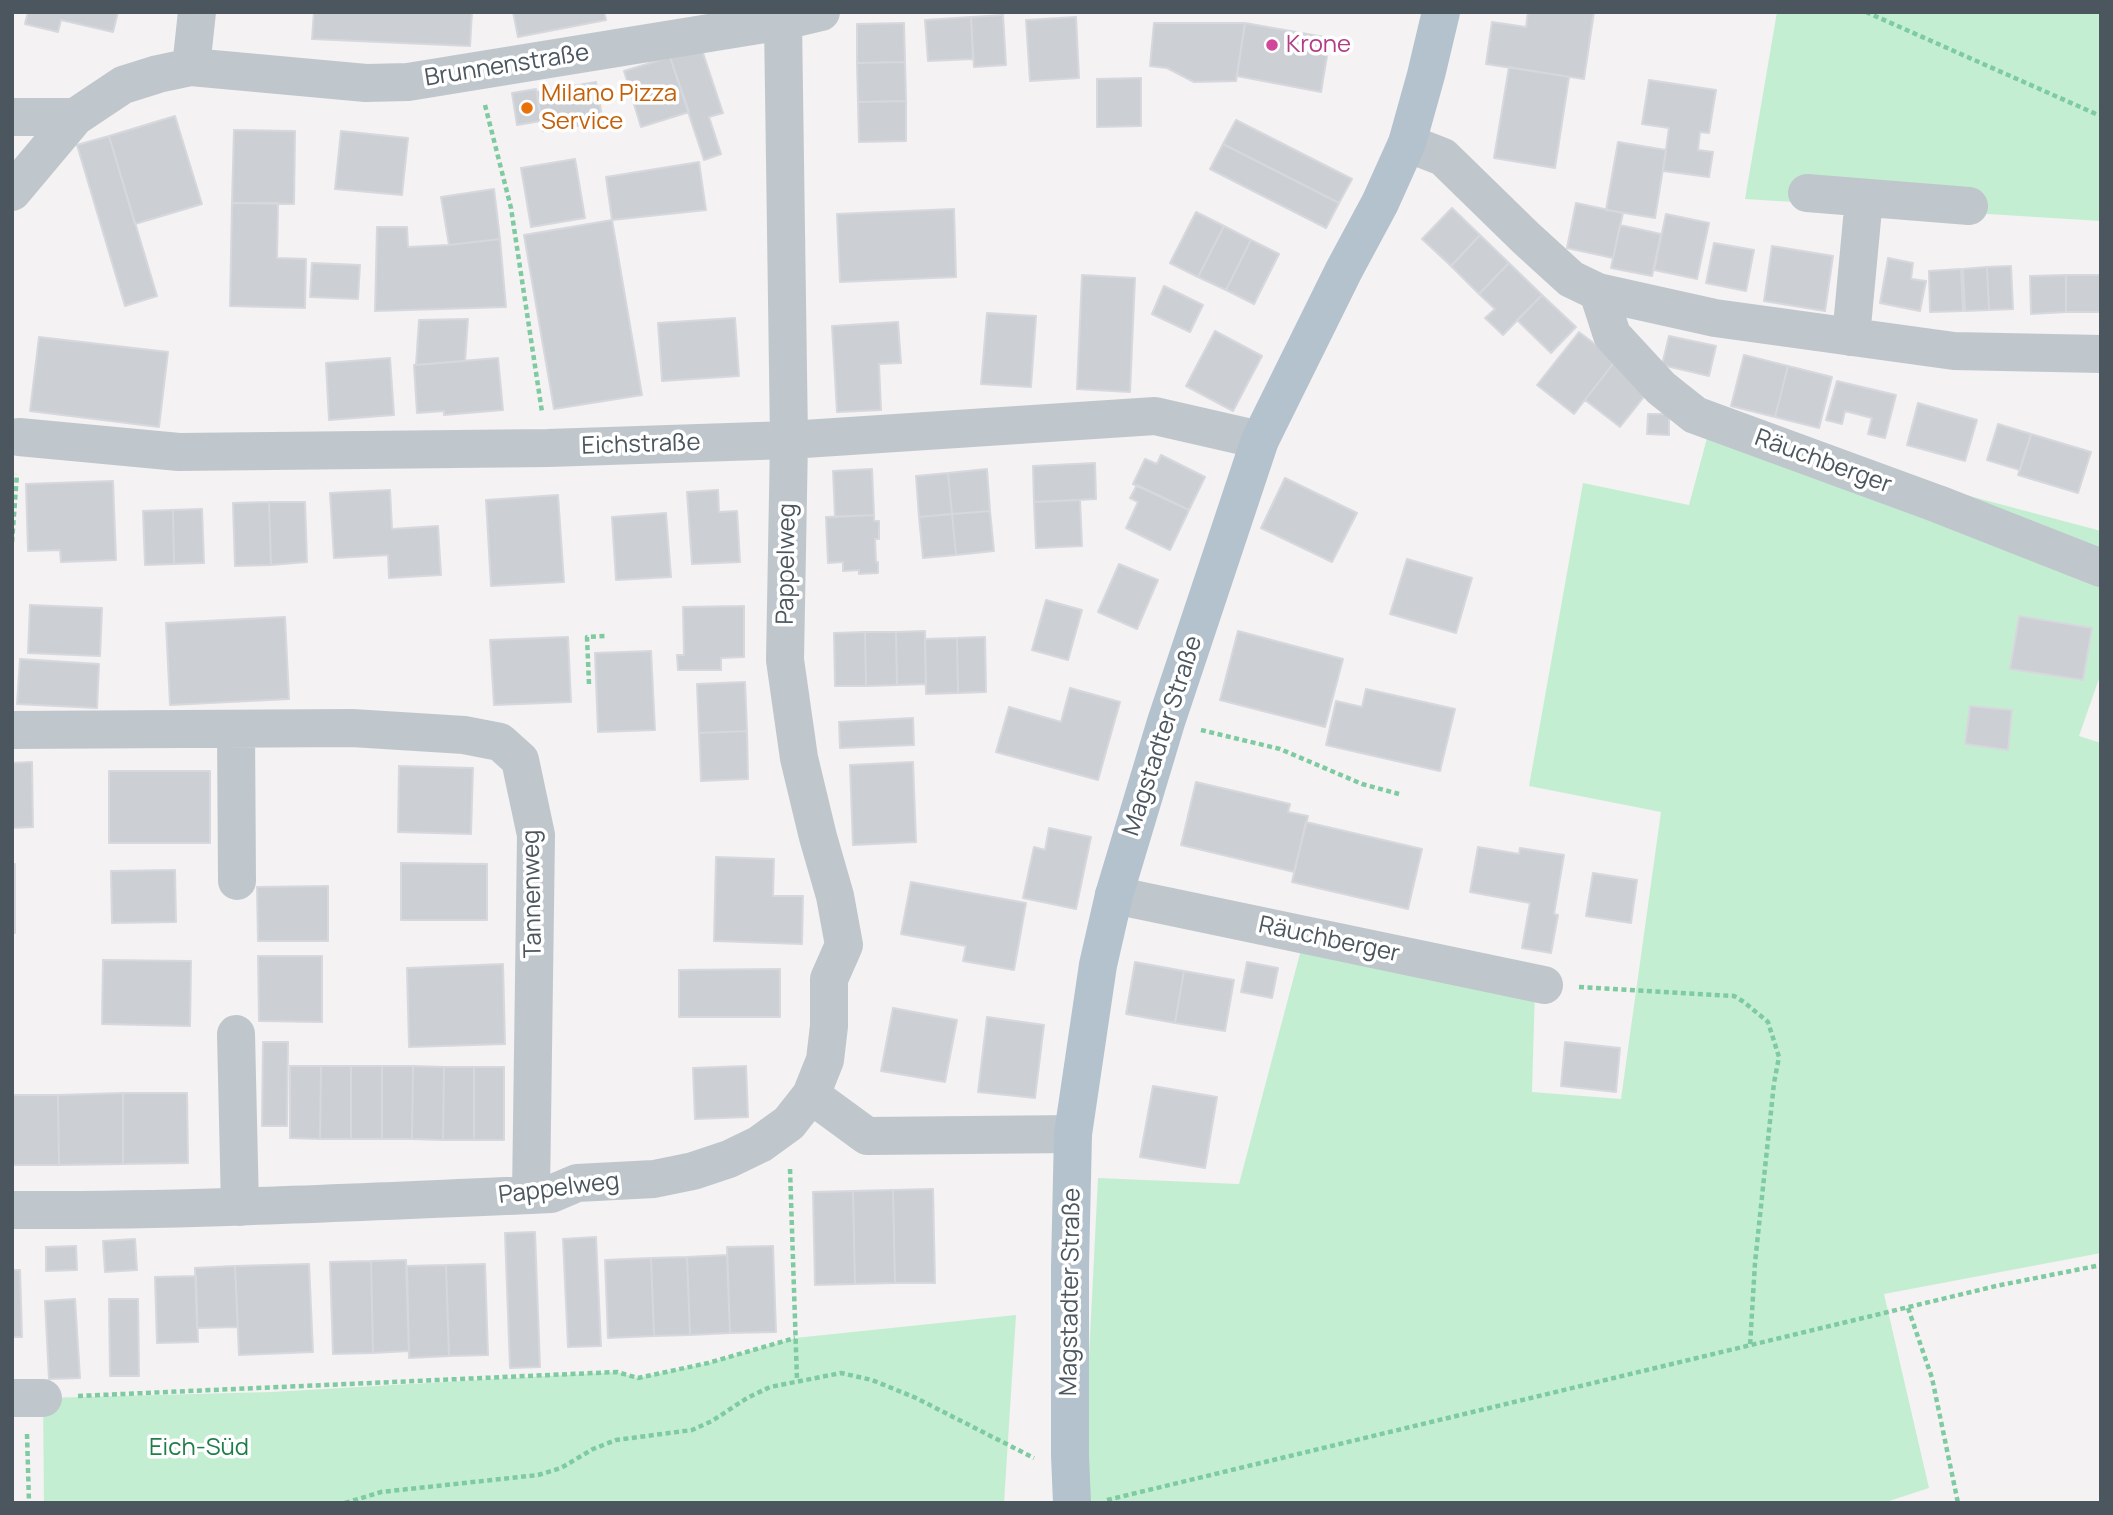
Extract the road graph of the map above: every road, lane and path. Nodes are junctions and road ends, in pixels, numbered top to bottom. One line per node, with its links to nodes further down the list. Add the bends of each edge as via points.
1 (197, 12): 6 (street)
2 (821, 12): 5 (street, Brunnenstraße)
3 (1441, 12): 11 (main road, Magstadter Straße)
4 (1866, 12): 8 (path)
5 (782, 21): 7 (street, Brunnenstraße); 20 (street, Pappelweg)
6 (191, 67): 7 (street, Brunnenstraße, via 366,83 408,82); 10 (street, Brunnenstraße, via 123,85)
7 (476, 70): 22 (path, via 511,208)
8 (2101, 114)
9 (12, 117): 10 (street)
10 (75, 117): 12 (street, Brunnenstraße)
11 (1407, 143): 16 (street, via 1443,157 1571,279); 21 (main road, Magstadter Straße)
12 (12, 192)
13 (1807, 193): 14 (street)
14 (1864, 198): 15 (street); 17 (street)
15 (1969, 206)
16 (1598, 292): 17 (street, via 1715,318); 24 (street, Räuchberger, via 1612,335 1661,388 1695,415)
17 (1851, 337): 18 (street, via 1954,351)
18 (2101, 354)
19 (19, 437): 22 (street, Eichstraße, via 179,452); 23 (path)
20 (789, 440): 21 (street, Eichstraße, via 1155,416); 22 (street, Eichstraße); 35 (street, Pappelweg, via 785,660 799,758 844,945 829,979 825,1060)
21 (1260, 440): 32 (main road, Magstadter Straße)
22 (548, 448)
23 (12, 542)
24 (2101, 568)
25 (606, 636): 26 (path, via 587,637)
26 (589, 684)
27 (236, 729): 28 (street, Tannenweg); 31 (street); 37 (street, Tannenweg, via 352,728 464,735 500,742 520,760 536,835)
28 (12, 730)
29 (1212, 732): 30 (path, via 1280,749 1362,784)
30 (1399, 794)
31 (237, 881)
32 (1114, 895): 33 (street, Räuchberger); 36 (main road, Magstadter Straße, via 1098,965)
33 (1544, 985): 43 (path, via 1734,996 1768,1022 1779,1058)
34 (236, 1034): 38 (street)
35 (800, 1109): 36 (street, via 867,1136); 37 (street, Pappelweg, via 760,1144 694,1171 654,1179 578,1183 551,1194); 42 (path)
36 (1073, 1134): 46 (main road, Magstadter Straße)
37 (531, 1195): 38 (street, Pappelweg)
38 (240, 1207): 39 (street, Pappelweg)
39 (12, 1210)
40 (2101, 1265): 41 (path)
41 (1908, 1308): 43 (path); 52 (path, via 1932,1378)
42 (795, 1338): 44 (path); 45 (path, via 638,1378 617,1372)
43 (1750, 1346): 47 (path)
44 (797, 1380): 46 (path, via 841,1373 872,1380 1036,1458); 49 (path, via 770,1387 692,1430 616,1440 538,1475 381,1492)
45 (27, 1398): 48 (path)
46 (1070, 1455): 50 (main road, Magstadter Straße)
47 (1117, 1500): 51 (path)
48 (29, 1503)
49 (345, 1503)
50 (1072, 1503)
51 (1096, 1503)
52 (1958, 1503)

